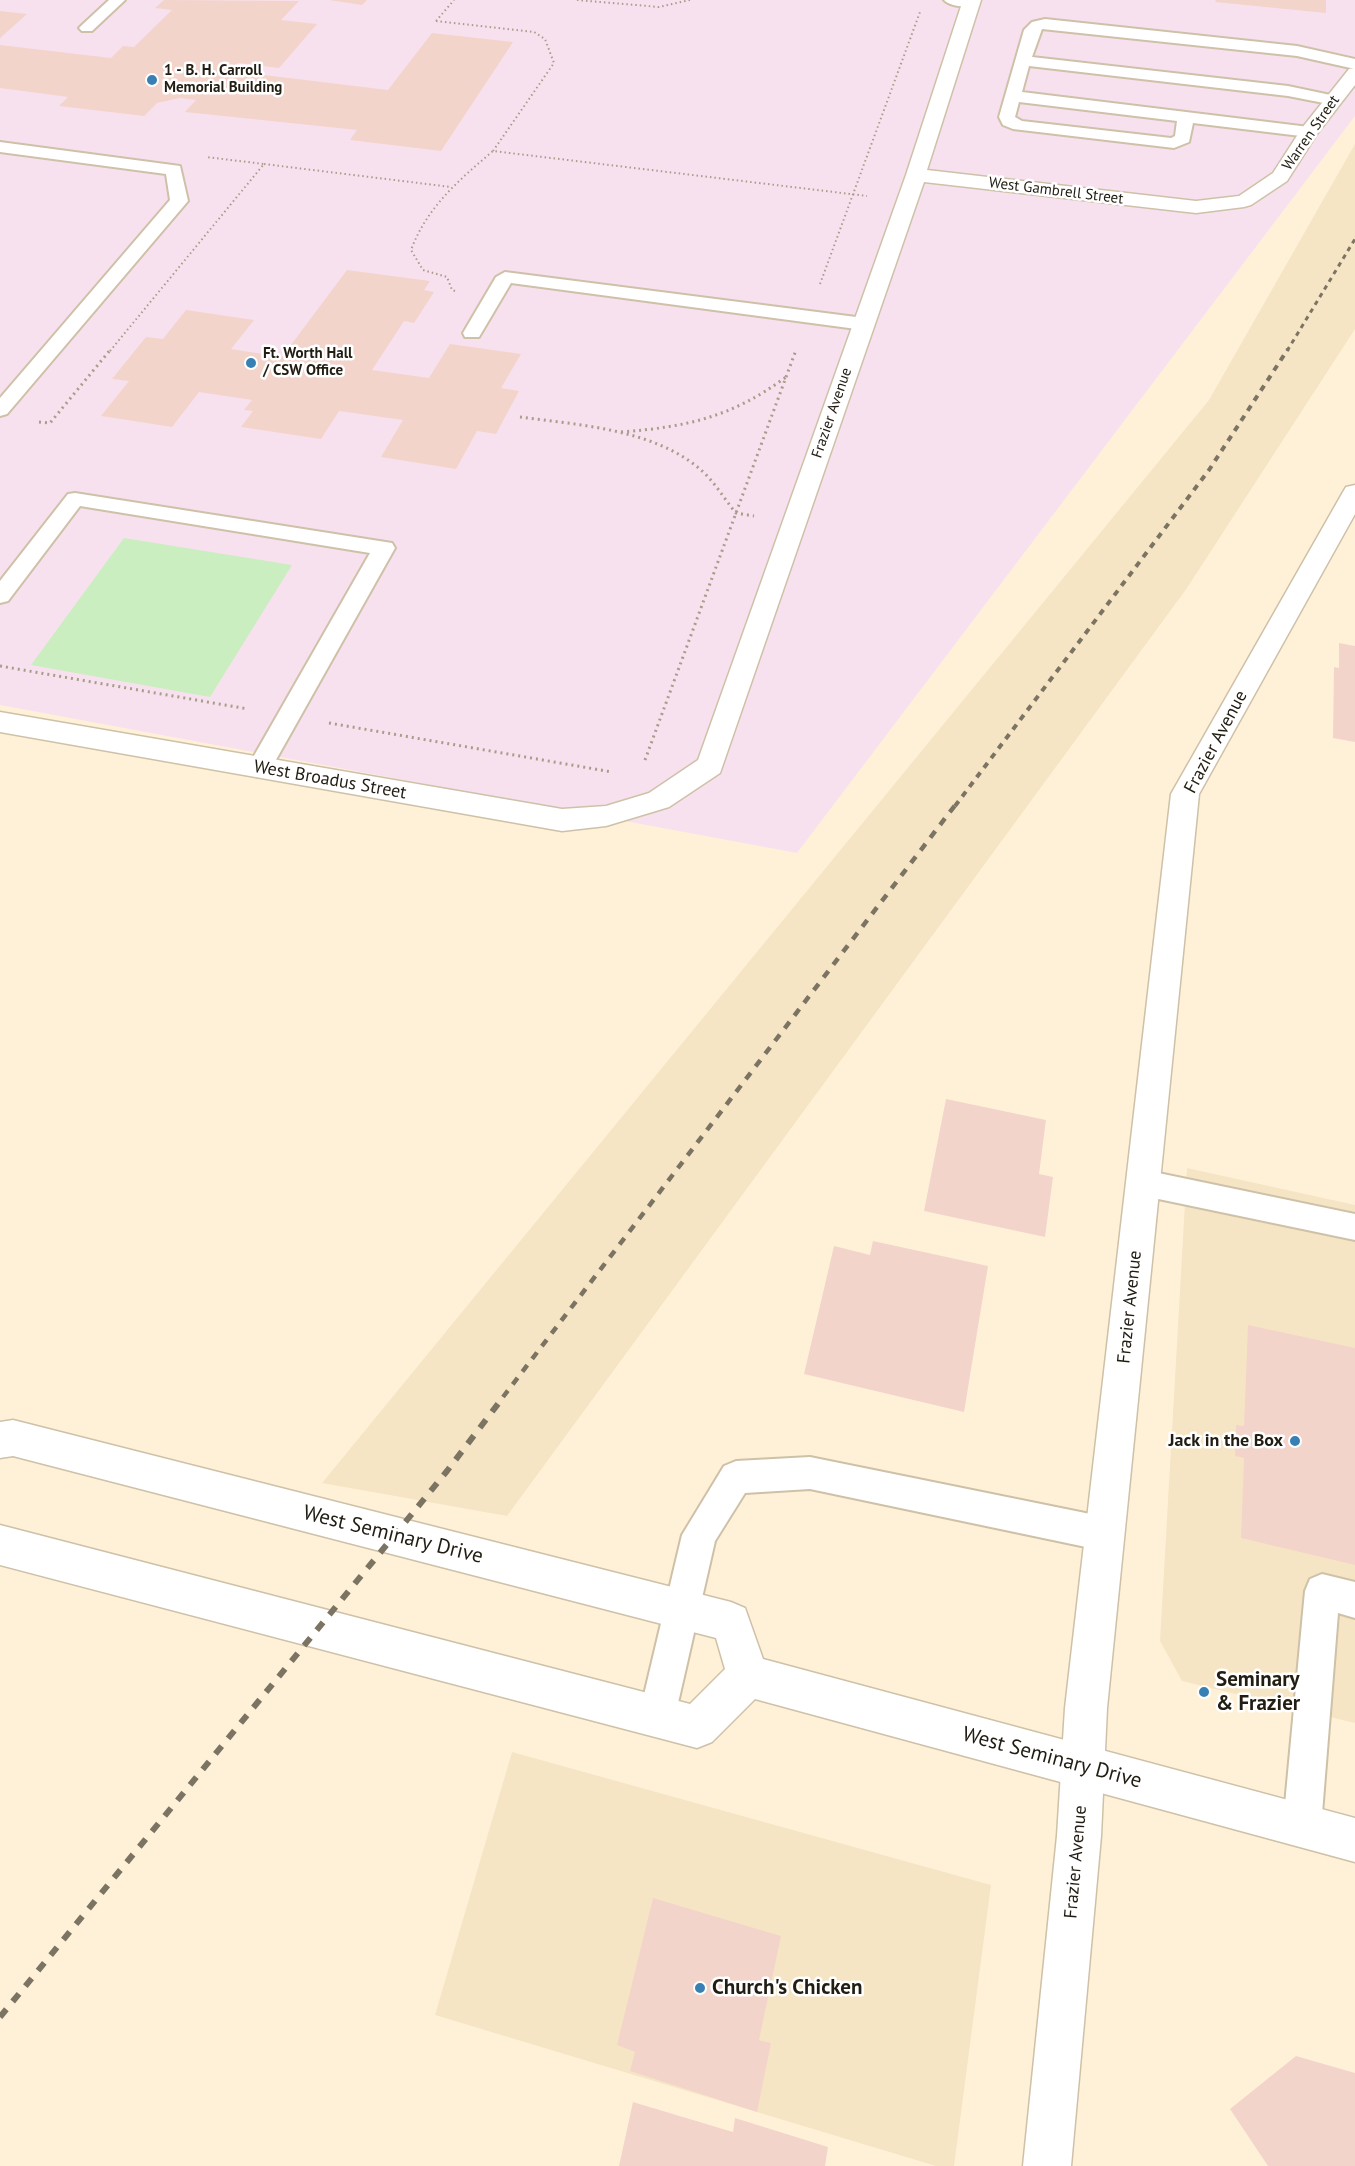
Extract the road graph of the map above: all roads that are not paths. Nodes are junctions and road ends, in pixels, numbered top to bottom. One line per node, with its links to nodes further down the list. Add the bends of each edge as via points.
1 (118, 0): 3 (lane)
2 (965, 1): 12 (street, Frazier Avenue)
3 (87, 28)
4 (1023, 61): 5 (lane, via 1032,30 1045,24 1297,51); 7 (lane); 8 (lane, via 1288,91)
5 (1355, 64)
6 (1355, 74): 8 (street, Warren Street)
7 (1013, 96): 9 (lane); 9 (lane, via 1007,117 1019,126 1174,143 1183,138)
8 (1334, 100): 10 (street, Warren Street)
9 (1186, 117): 10 (lane)
10 (1309, 132): 13 (street, Warren Street, via 1280,177 1244,201)
11 (0, 147): 16 (lane, via 174,170 179,201)
12 (916, 175): 13 (street, West Gambrell Street); 14 (street, Frazier Avenue)
13 (1196, 207)
14 (864, 324): 15 (lane, via 505,277); 21 (street, Frazier Avenue, via 710,766)
15 (472, 333)
16 (0, 410)
17 (1355, 492): 22 (street, Frazier Avenue, via 1185,794)
18 (0, 596): 20 (lane, via 75,499 384,548)
19 (0, 722): 20 (street, West Broadus Street)
20 (259, 768): 21 (street, West Broadus Street, via 562,820 606,816)
21 (659, 800)
22 (1144, 1183): 23 (lane); 25 (street, Frazier Avenue)
23 (1355, 1227)
24 (0, 1440): 28 (street, West Seminary Drive, via 13,1438)
25 (1105, 1534): 28 (lane, via 810,1473 736,1477 699,1535); 31 (street, Frazier Avenue)
26 (0, 1545): 30 (street)
27 (1355, 1600): 32 (lane, via 1322,1591)
28 (682, 1610): 29 (street, West Seminary Drive, via 731,1622); 30 (lane)
29 (748, 1676): 30 (street, via 697,1727); 31 (street, West Seminary Drive)
30 (657, 1716)
31 (1083, 1767): 32 (street, West Seminary Drive); 34 (street, Frazier Avenue)
32 (1302, 1826): 33 (street, West Seminary Drive)
33 (1355, 1840)
34 (1047, 2166)

